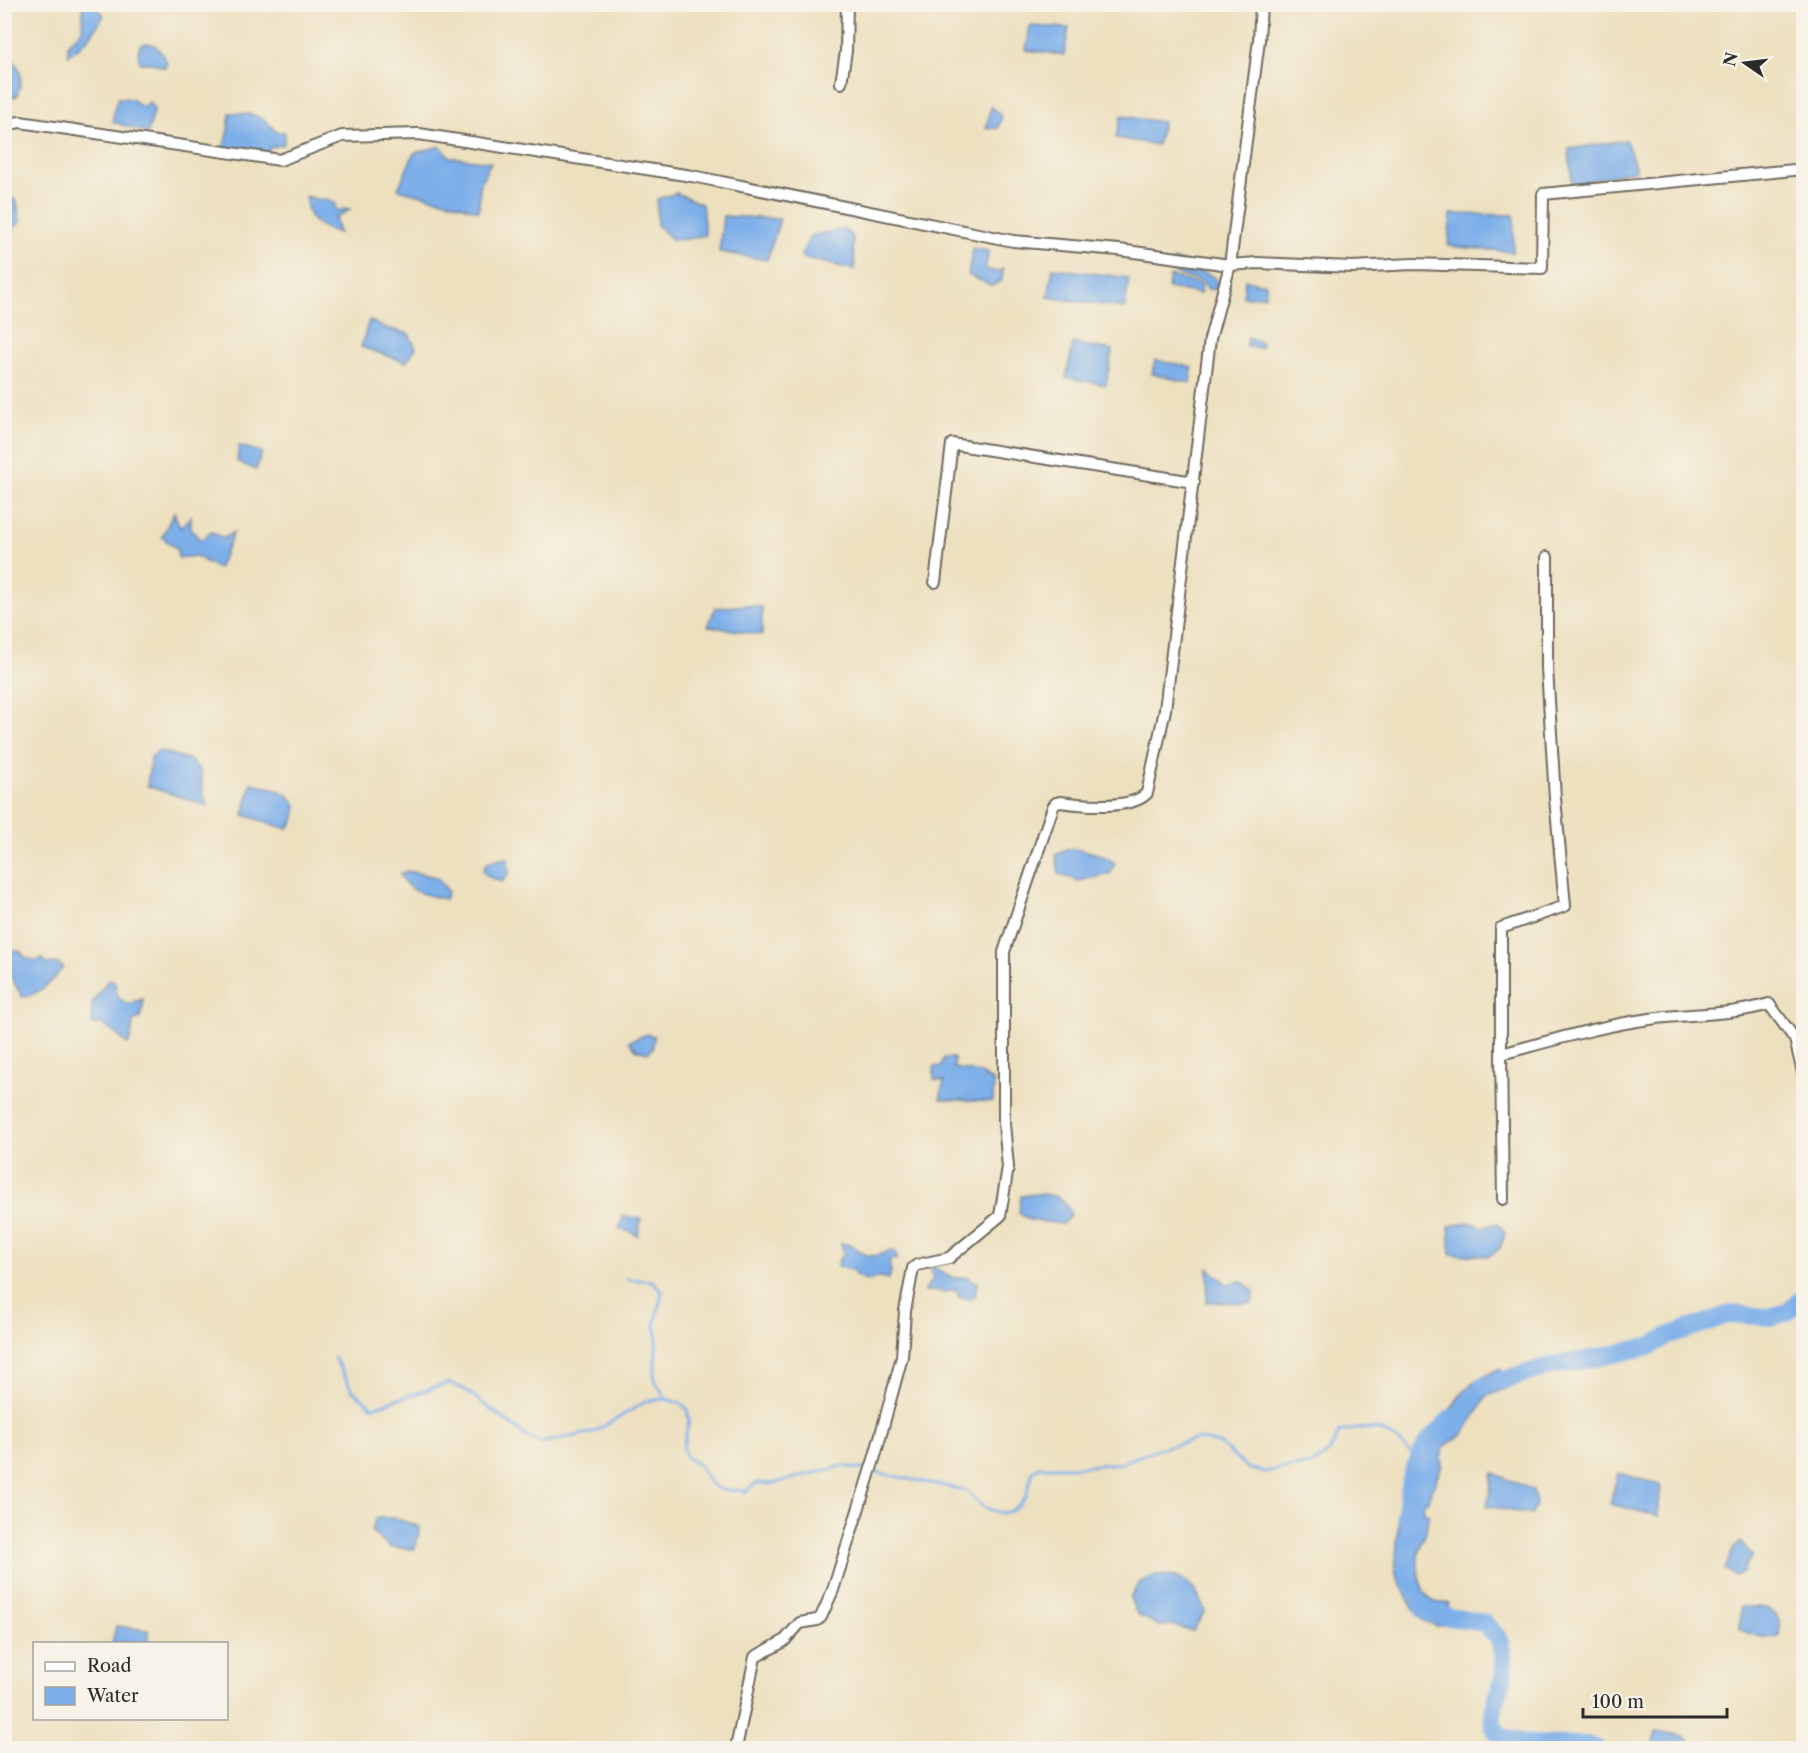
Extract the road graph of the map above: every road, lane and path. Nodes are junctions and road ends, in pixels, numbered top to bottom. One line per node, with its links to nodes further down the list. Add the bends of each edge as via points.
1 (847, 4): 3 (street)
2 (1261, 4): 6 (street)
3 (842, 82)
4 (4, 125): 6 (street, via 20,122 280,159 342,136 419,134 692,176 1013,240)
5 (1803, 169): 6 (street, via 1544,194 1542,268)
6 (1230, 265): 7 (street, via 1210,339)
7 (1194, 482): 9 (street, via 952,444); 13 (street, via 1165,710 1147,793 1139,799 1098,807 1056,803 1004,952 1004,1124 1008,1167 1000,1216 949,1258 913,1268 904,1311 902,1357 833,1590 818,1620 800,1623 784,1641 755,1657)
8 (1547, 557): 10 (street, via 1547,668 1565,906 1501,928)
9 (935, 582)
10 (1501, 1054): 11 (street, via 1652,1018 1749,1010 1769,1004 1795,1040); 12 (street)
11 (1803, 1077)
12 (1503, 1199)
13 (736, 1749)

